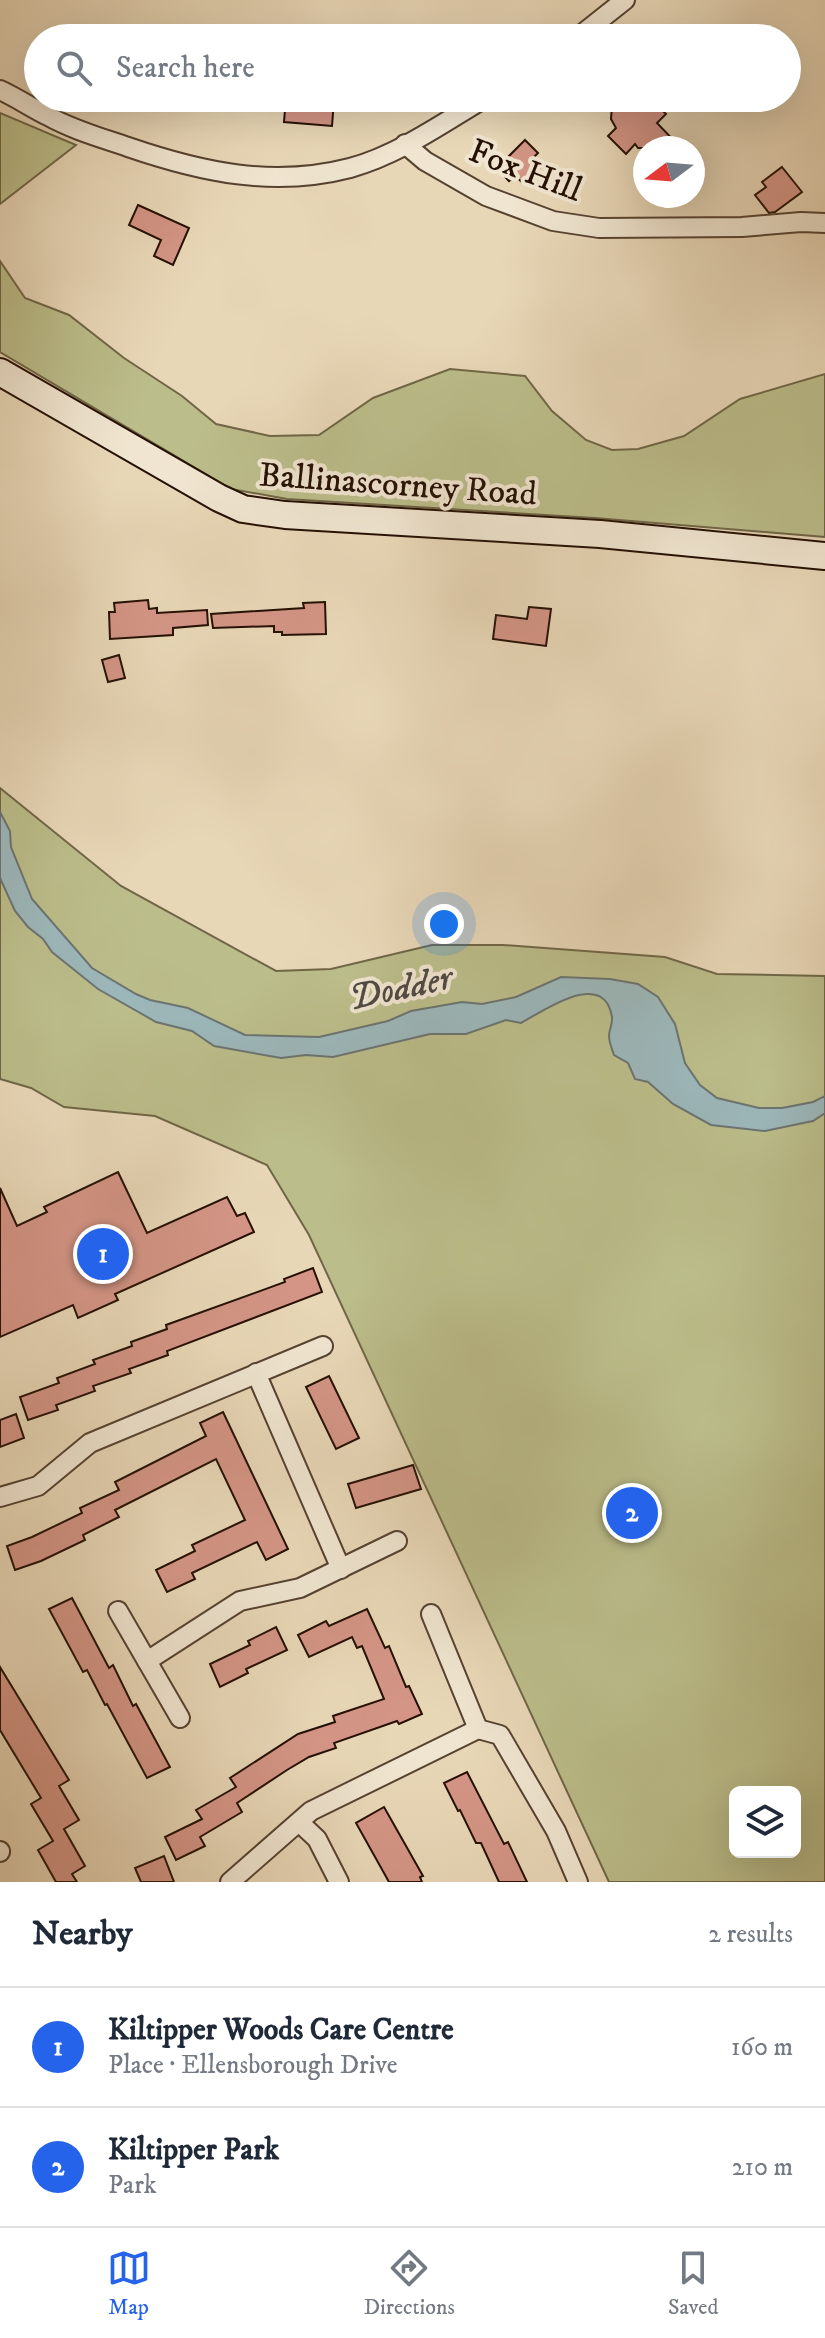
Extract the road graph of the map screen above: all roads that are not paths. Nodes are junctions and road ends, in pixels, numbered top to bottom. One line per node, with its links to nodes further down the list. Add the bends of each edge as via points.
1 (625, 0): 2 (street)
2 (595, 24)
3 (0, 90): 4 (street)
4 (24, 103)
5 (40, 112): 7 (street, via 179,165 249,177 349,168)
6 (461, 112): 7 (street)
7 (405, 144): 8 (street, Fox Hill, via 486,196 553,221 599,228)
8 (825, 223)
9 (0, 372): 10 (main road, Ballinascorney Road, via 243,509)
10 (825, 556)
11 (323, 1346): 12 (street)
12 (256, 1373): 13 (street, via 90,1443 38,1486); 15 (street)
13 (0, 1497)
14 (397, 1541): 15 (street)
15 (341, 1569): 18 (street, via 300,1588 240,1601)
16 (118, 1611): 18 (street)
17 (431, 1614): 20 (street)
18 (147, 1661): 19 (street)
19 (180, 1718)
20 (478, 1729): 21 (street, via 311,1811); 24 (street, via 500,1735 556,1831)
21 (300, 1823): 22 (street); 23 (street, via 317,1839)
22 (230, 1882)
23 (339, 1882)
24 (578, 1882)

